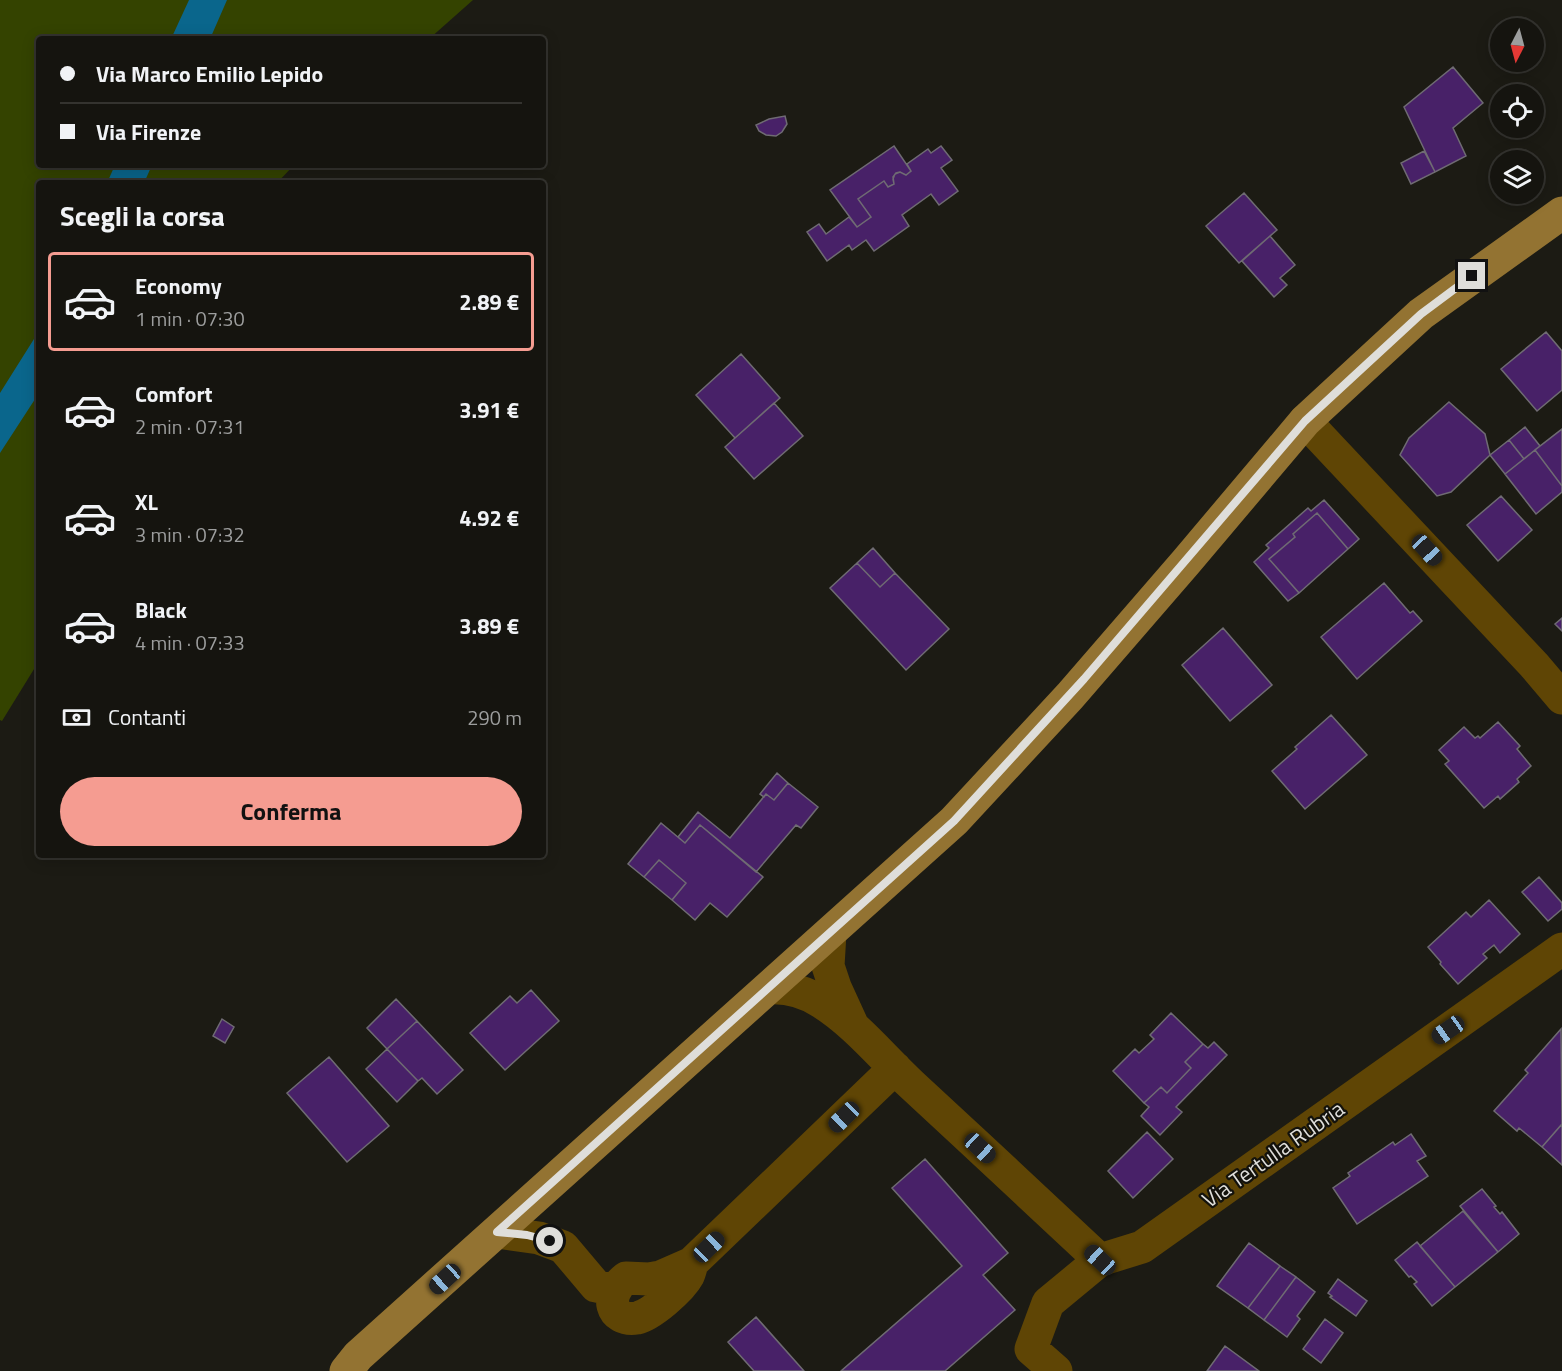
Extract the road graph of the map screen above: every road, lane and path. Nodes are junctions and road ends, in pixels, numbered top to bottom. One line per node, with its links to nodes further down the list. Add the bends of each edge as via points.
1 (1562, 213): 2 (main road, via 1421,314)
2 (1305, 421): 3 (street); 4 (main road, via 1077,687 954,821)
3 (1562, 698)
4 (830, 933): 6 (main road); 7 (street, via 828,966)
5 (1562, 949): 10 (street, Via Tertulla Rubria, via 1142,1247)
6 (769, 988): 7 (street, via 798,991); 9 (main road)
7 (851, 1023): 8 (street)
8 (894, 1068): 9 (street, via 693,1263 660,1277 626,1278 614,1290 596,1286 563,1247 539,1238); 10 (street)
9 (497, 1232): 11 (main road)
10 (1100, 1260): 12 (street, Via Tertulla Rubria, via 1048,1303 1030,1349)
11 (346, 1371)
12 (1056, 1371)

